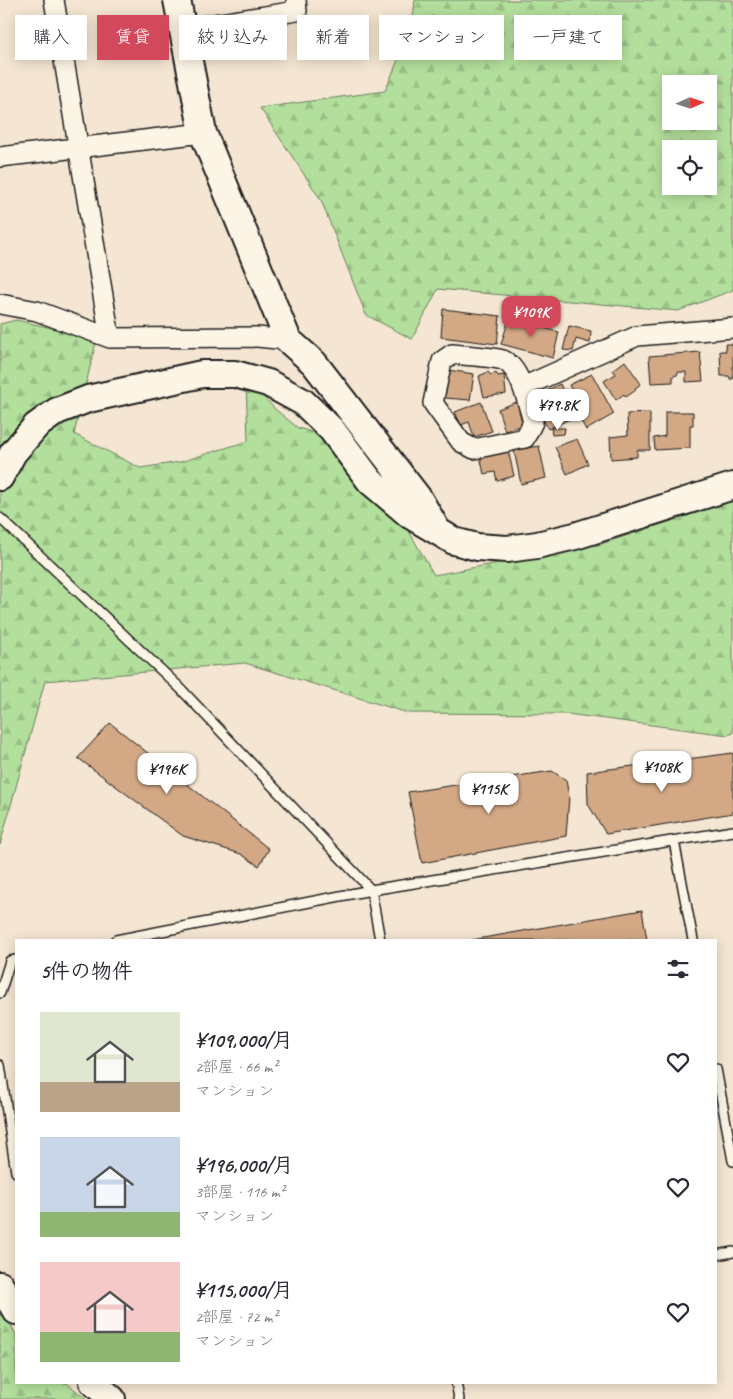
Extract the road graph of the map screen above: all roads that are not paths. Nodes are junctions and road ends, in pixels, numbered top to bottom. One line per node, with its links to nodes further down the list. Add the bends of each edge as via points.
1 (54, 0): 8 (street)
2 (177, 0): 4 (street)
3 (296, 0): 5 (street, via 297,10)
4 (180, 15)
5 (267, 15)
6 (188, 60): 7 (street)
7 (203, 133): 8 (street); 13 (street)
8 (78, 148): 9 (street); 12 (street)
9 (0, 157)
10 (0, 304): 12 (street, via 38,310)
11 (733, 328): 14 (street, via 637,336)
12 (110, 338): 13 (street, via 258,337)
13 (288, 340): 18 (street, via 320,371 419,499)
14 (523, 387): 14 (street, via 503,360 452,354 442,361 433,403 461,442 474,449 526,438 533,422)
15 (0, 477): 18 (street, via 36,426 57,411 88,399 202,374 235,374 268,383 303,402 332,430 370,481 410,515)
16 (733, 486): 18 (street, via 537,545 507,549 477,547)
17 (0, 518): 21 (lane, via 179,687)
18 (438, 533)
19 (733, 831): 20 (lane)
20 (674, 841): 21 (lane); 24 (lane)
21 (371, 890): 22 (lane); 23 (lane)
22 (121, 939)
23 (380, 939)
24 (692, 939)
25 (15, 960): 26 (lane, via 10,961)
26 (0, 993)
27 (0, 1064): 30 (lane)
28 (717, 1074): 29 (lane)
29 (733, 1161)
30 (15, 1165)
31 (733, 1252): 32 (lane)
32 (717, 1255)
33 (0, 1285): 34 (street)
34 (15, 1309)
35 (95, 1384): 37 (street)
36 (456, 1384): 38 (lane)
37 (112, 1399)
38 (459, 1399)

